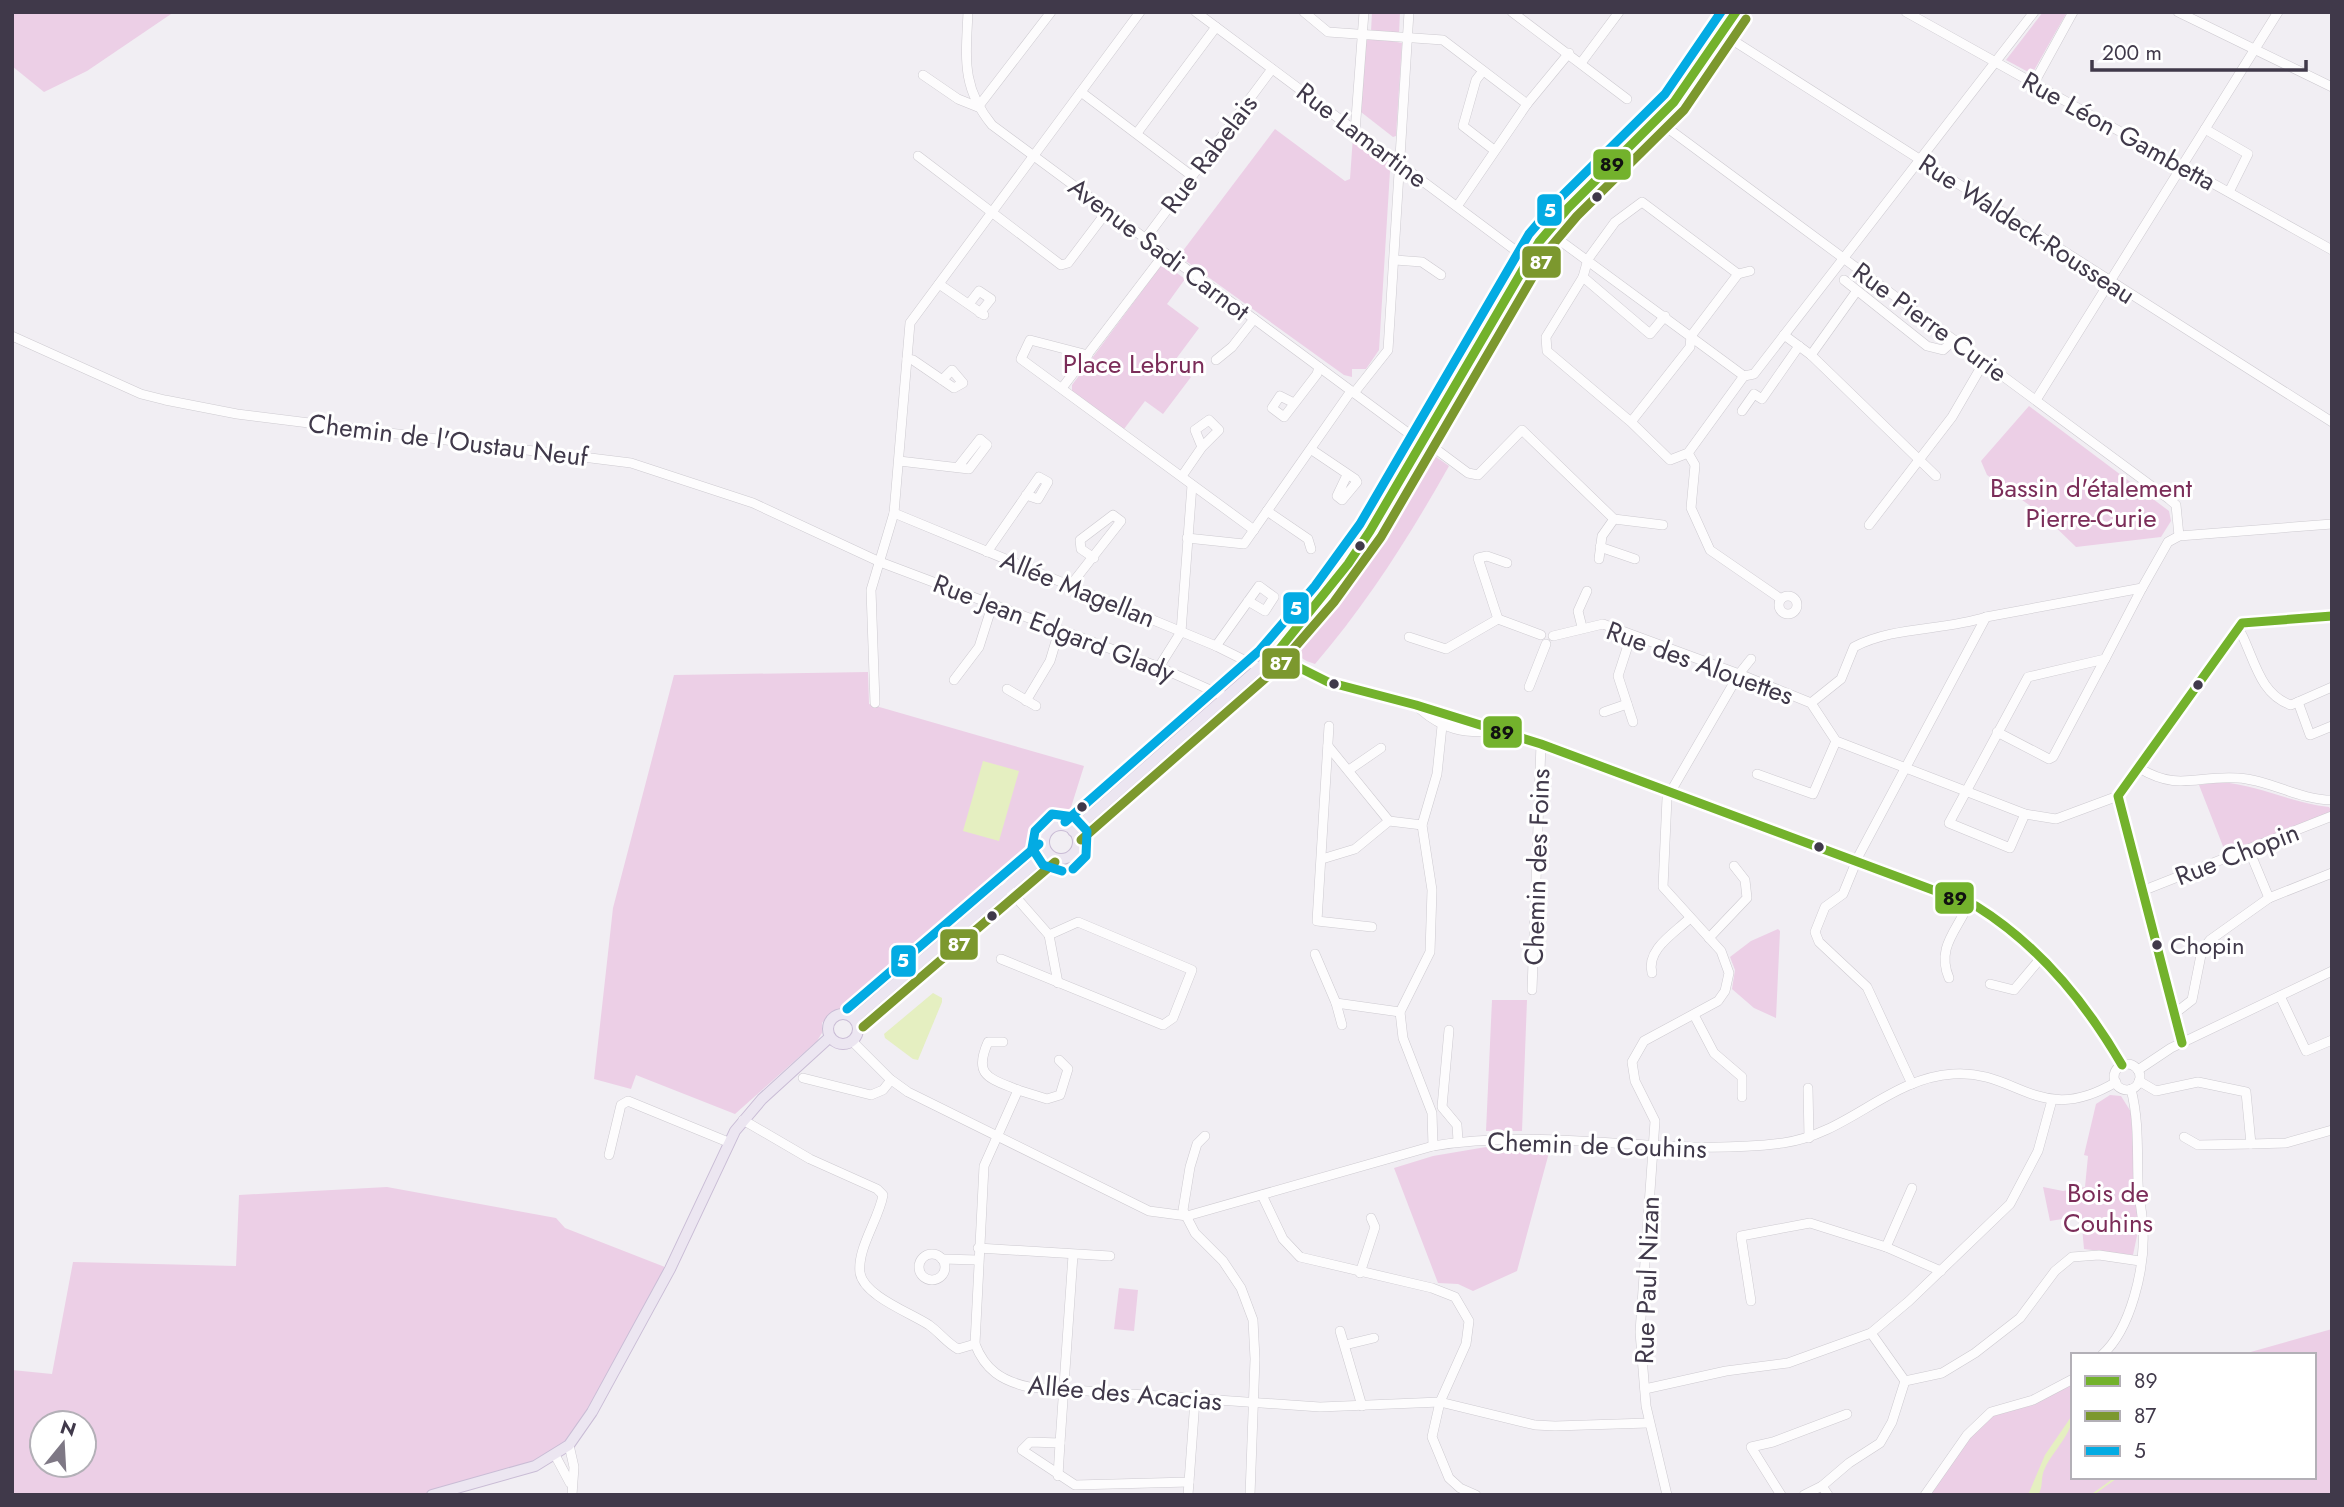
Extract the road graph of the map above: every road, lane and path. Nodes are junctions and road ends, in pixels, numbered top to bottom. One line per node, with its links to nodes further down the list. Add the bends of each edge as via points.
1 (968, 12): 32 (street, Avenue Sadi Carnot, via 968,86)
2 (1051, 12): 32 (street)
3 (1140, 12): 29 (street)
4 (1196, 12): 16 (street, Rue Lamartine)
5 (1304, 12): 18 (street, via 1328,33)
6 (1364, 12): 18 (street)
7 (1409, 12): 19 (street)
8 (1512, 12): 21 (street)
9 (1619, 12): 23 (street)
10 (1736, 12): 17 (main road)
11 (1906, 12): 22 (street, Rue Léon Gambetta)
12 (2034, 12): 22 (street)
13 (2073, 12): 27 (street)
14 (2178, 12): 20 (street)
15 (2278, 12): 20 (street)
16 (1216, 27): 24 (street, Rue Lamartine); 36 (street)
17 (1723, 34): 33 (main road); 40 (street, Rue Waldeck-Rousseau)
18 (1363, 35): 19 (street); 35 (street)
19 (1408, 38): 25 (street, via 1443,40); 41 (street)
20 (2255, 50): 28 (street); 34 (street)
21 (1569, 53): 23 (street); 31 (street)
22 (1996, 62): 27 (street, Rue Léon Gambetta); 40 (street)
23 (1581, 63): 30 (street)
24 (1272, 69): 35 (street, Rue Lamartine); 43 (street, Rue Rabelais)
25 (1483, 71): 31 (street); 37 (street, via 1476,80 1463,126)
26 (923, 75): 32 (street)
27 (2034, 83): 42 (street, Rue Léon Gambetta)
28 (2332, 87)
29 (1081, 92): 36 (street); 38 (street)
30 (1628, 99)
31 (1527, 104): 37 (street)
32 (978, 107): 38 (street, Avenue Sadi Carnot, via 992,125)
33 (1658, 121): 48 (main road, via 1584,190); 52 (street, Rue Pierre Curie)
34 (2205, 129): 42 (street); 44 (street, via 2248,154)
35 (1355, 132): 41 (street, Rue Lamartine)
36 (1137, 133): 43 (street)
37 (1493, 152): 45 (street)
38 (1033, 155): 46 (street, Avenue Sadi Carnot); 47 (street)
39 (918, 156): 47 (street)
40 (1919, 160): 52 (street); 61 (street, Rue Waldeck-Rousseau)
41 (1398, 164): 45 (street, Rue Lamartine); 55 (street)
42 (2182, 166): 44 (street, Rue Léon Gambetta); 61 (street)
43 (1192, 176): 49 (street, Rue Rabelais)
44 (2229, 192): 50 (street, Rue Léon Gambetta)
45 (1458, 205): 53 (street, Rue Lamartine)
46 (1108, 210): 47 (street, via 1065,265); 49 (street, Avenue Sadi Carnot)
47 (991, 212): 62 (street)
48 (1548, 231): 53 (main road); 54 (street)
49 (1146, 238): 51 (street, Avenue Sadi Carnot)
50 (2332, 250)
51 (1165, 253): 66 (street, Avenue Sadi Carnot); 72 (street)
52 (1843, 258): 67 (street); 70 (street, Rue Pierre Curie)
53 (1527, 259): 87 (main road)
54 (1588, 259): 57 (street, via 1615,222 1642,202); 59 (street); 65 (street)
55 (1395, 260): 58 (street, via 1422,262); 81 (street, via 1388,351)
56 (1750, 271): 57 (street)
57 (1738, 274): 69 (street)
58 (1441, 275)
59 (1583, 277): 65 (street, via 1650,334); 85 (street, via 1546,337 1548,351)
60 (1844, 280): 63 (street)
61 (2110, 281): 82 (street); 86 (street, Rue Waldeck-Rousseau)
62 (939, 284): 64 (street); 74 (street, via 910,323)
63 (1856, 292): 70 (street, via 1927,346 1942,350); 73 (street)
64 (969, 304): 64 (street, via 982,314 990,299 979,291)
65 (1665, 316): 69 (street)
66 (1254, 319): 75 (street); 77 (street, Avenue Sadi Carnot)
67 (1784, 335): 71 (street); 78 (street, via 1755,374)
68 (12, 336): 114 (street, Chemin de l'Oustau Neuf, via 141,394 165,400 237,414 654,469 783,515)
69 (1692, 336): 78 (street); 85 (street, via 1690,347)
70 (1954, 340): 76 (street, Rue Pierre Curie)
71 (1799, 346): 73 (street); 84 (street, via 1762,399 1754,394)
72 (1088, 355): 80 (street); 80 (street, via 1030,340 1021,359)
73 (1811, 355): 92 (street)
74 (907, 359): 79 (street); 91 (street)
75 (1216, 360)
76 (1984, 362): 82 (street, Rue Pierre Curie); 92 (street)
77 (1319, 367): 81 (street, Avenue Sadi Carnot); 83 (street)
78 (1744, 376): 90 (street)
79 (942, 380)
80 (1062, 388): 95 (street)
81 (1353, 392): 87 (street, Avenue Sadi Carnot); 89 (street)
82 (2036, 400): 106 (street, Rue Pierre Curie, via 2169,499 2178,513)
83 (1294, 403)
84 (1742, 411)
85 (1631, 422): 90 (street, via 1670,460)
86 (2332, 422)
87 (1423, 444): 101 (street, Avenue Sadi Carnot, via 1478,475 1522,430); 133 (main road, via 1349,564)
88 (1202, 447): 95 (street)
89 (1312, 450): 94 (street); 99 (street)
90 (1688, 453): 119 (street, via 1695,466 1691,508 1710,551)
91 (899, 461): 93 (street); 100 (street)
92 (1919, 461): 96 (street); 104 (street)
93 (958, 467)
94 (1347, 475)
95 (1182, 476): 97 (street)
96 (1936, 476)
97 (1192, 485): 105 (street); 107 (street)
98 (1026, 495): 110 (street)
99 (1267, 511): 105 (street); 109 (street, via 1308,539)
100 (894, 513): 110 (street, Allée Magellan); 114 (street)
101 (1614, 519): 103 (street); 108 (street)
102 (2332, 524): 106 (street)
103 (1663, 525)
104 (1869, 525)
105 (1254, 530): 107 (street, via 1244,544)
106 (2179, 536): 117 (street, via 2168,542)
107 (1188, 538): 128 (street)
108 (1600, 547): 112 (street); 113 (street)
109 (1311, 549)
110 (986, 552): 116 (street, Allée Magellan)
111 (1094, 558): 111 (street, via 1121,521 1114,515 1080,540 1081,549); 116 (street)
112 (1599, 559)
113 (1635, 559)
114 (880, 562): 121 (street, Rue Jean Edgard Glady); 146 (street, via 871,590)
115 (1507, 562): 124 (street, via 1478,558)
116 (1070, 586): 128 (street, Allée Magellan)
117 (2143, 588): 123 (street); 135 (street)
118 (1587, 591): 125 (street, via 1578,611)
119 (1781, 599)
120 (1248, 601): 132 (street)
121 (992, 606): 127 (street, Rue Jean Edgard Glady); 139 (street, via 979,647)
122 (2332, 616): 126 (street, via 2248,622)
123 (1986, 617): 147 (street, via 1964,625 1872,637 1854,647 1841,679); 162 (street)
124 (1498, 619): 130 (street, via 1446,649); 131 (street)
125 (1582, 627): 129 (street, Rue des Alouettes, via 1603,624); 131 (street, Rue des Alouettes, via 1553,636 1553,641)
126 (2237, 630): 145 (street, via 2269,693 2291,705); 163 (street)
127 (1059, 631): 136 (street, Rue Jean Edgard Glady); 144 (street, via 1050,661)
128 (1181, 632): 132 (street, Allée Magellan); 136 (street)
129 (1631, 636): 138 (street, Rue des Alouettes); 148 (street, via 1618,676)
130 (1409, 637)
131 (1544, 640): 140 (street)
132 (1216, 646): 137 (street, Allée Magellan)
133 (1278, 651): 137 (main road); 149 (street, via 1321,680)
134 (1751, 659): 138 (street)
135 (2105, 659): 157 (street, via 2028,677); 157 (street, via 2053,757)
136 (1159, 667): 143 (street, Rue Jean Edgard Glady)
137 (1260, 667): 143 (main road)
138 (1738, 674): 147 (street, Rue des Alouettes); 167 (street)
139 (954, 680)
140 (1529, 687)
141 (2332, 687): 145 (street)
142 (1007, 689): 144 (street)
143 (1227, 697): 174 (main road)
144 (1026, 701): 150 (street)
145 (2298, 702): 155 (street, via 2310,735)
146 (874, 703)
147 (1811, 703): 158 (street, Rue des Alouettes)
148 (1627, 704): 151 (street); 152 (street)
149 (1416, 705): 154 (street); 156 (street)
150 (1036, 706)
151 (1604, 712)
152 (1633, 722)
153 (1329, 726): 160 (street)
154 (1442, 726): 156 (street, via 1472,733); 173 (street, via 1437,774)
155 (2332, 726)
156 (1497, 730): 159 (street)
157 (1997, 732): 166 (street)
158 (1836, 741): 162 (street); 165 (street, via 1813,794)
159 (1541, 744): 167 (street); 197 (street, Chemin des Foins)
160 (1328, 746): 164 (street); 177 (street)
161 (1381, 748): 164 (street)
162 (1908, 766): 166 (street); 178 (street)
163 (2139, 768): 168 (street); 169 (street, via 2176,783 2241,778 2317,800)
164 (1349, 770): 172 (street)
165 (1758, 774)
166 (1966, 790): 170 (street); 170 (street, via 1949,823 1999,844 2010,848)
167 (1669, 793): 178 (street); 185 (street, via 1664,806 1661,883)
168 (2118, 796): 170 (street, via 2056,819); 182 (street)
169 (2332, 800)
170 (2025, 814)
171 (2332, 816): 175 (street, Rue Chopin)
172 (1389, 821): 173 (street); 177 (street, via 1354,849)
173 (1422, 825): 200 (street, via 1432,890 1430,953)
174 (1073, 831): 176 (main road, via 1060,825 1051,829 1045,837); 176 (main road, via 1078,841 1072,855 1062,859)
175 (2249, 850): 182 (street, Rue Chopin); 183 (street)
176 (1047, 853): 181 (main road)
177 (1322, 859): 186 (street, via 1317,921)
178 (1857, 860): 184 (street); 218 (street, via 1843,894 1824,909 1816,937 1867,987)
179 (1734, 866): 188 (street, via 1745,880 1747,898)
180 (2332, 873): 183 (street)
181 (1006, 886): 187 (street); 203 (main road)
182 (2142, 891): 201 (street)
183 (2269, 898): 201 (street, via 2210,940 2197,962 2192,1000)
184 (1969, 903): 191 (street, via 2008,926); 194 (street, via 1944,952)
185 (1689, 919): 188 (street); 193 (street, via 1653,953)
186 (1372, 927)
187 (1049, 935): 195 (street); 195 (street, via 1078,922 1192,971 1174,1018 1163,1025)
188 (1709, 938): 202 (street, via 1725,958 1729,979 1718,1001)
189 (1315, 954): 199 (street)
190 (1001, 959): 195 (street)
191 (2040, 959): 196 (street, via 2014,990); 212 (street, via 2104,1032)
192 (2332, 971): 198 (street)
193 (1652, 973)
194 (1949, 978)
195 (1058, 982)
196 (1990, 984)
197 (1532, 990)
198 (2280, 996): 207 (street, via 2306,1051); 210 (street)
199 (1336, 1003): 200 (street); 204 (street)
200 (1400, 1012): 233 (street, via 1403,1038 1432,1113)
201 (2174, 1014): 210 (street)
202 (1694, 1015): 222 (street, via 1714,1052 1742,1077); 234 (street, Rue Paul Nizan, via 1644,1041 1632,1062 1635,1081 1655,1118)
203 (855, 1018): 206 (main road, via 846,1013 832,1018); 208 (main road, via 859,1030)
204 (1342, 1025)
205 (1449, 1030): 231 (street, via 1442,1107 1457,1125)
206 (830, 1037): 208 (main road, via 838,1043); 224 (main road)
207 (2332, 1040)
208 (852, 1041): 215 (street, Chemin de Couhins)
209 (1003, 1042): 221 (street, via 988,1042 982,1069 993,1080)
210 (2182, 1043): 213 (street)
211 (1059, 1060): 221 (street, via 1068,1069 1060,1095 1047,1099)
212 (2122, 1065): 213 (street); 216 (street)
213 (2138, 1070): 217 (street)
214 (803, 1078): 215 (street, via 871,1095)
215 (891, 1080): 226 (street, Chemin de Couhins)
216 (2116, 1082): 220 (street); 223 (street, Chemin de Couhins, via 2089,1095)
217 (2140, 1082): 220 (street); 232 (street, via 2156,1091 2198,1082 2246,1092)
218 (1912, 1084): 223 (street, Chemin de Couhins, via 1945,1074 1967,1074); 229 (street, Chemin de Couhins)
219 (1808, 1088): 229 (street)
220 (2131, 1089): 246 (street, via 2138,1118 2144,1231)
221 (1018, 1090): 226 (street)
222 (1742, 1097)
223 (2052, 1100): 247 (street, via 2038,1151 2019,1190 1998,1218)
224 (743, 1120): 230 (main road); 253 (street, via 810,1159 877,1189 883,1195 862,1256 864,1283 929,1325 952,1346 958,1349)
225 (2332, 1130): 232 (street, via 2286,1143)
226 (998, 1136): 238 (street, Chemin de Couhins, via 1149,1211); 241 (street, via 984,1166)
227 (1205, 1136): 238 (street, via 1197,1144 1182,1202)
228 (2184, 1137): 232 (street, via 2198,1145)
229 (1809, 1138): 234 (street, Chemin de Couhins, via 1715,1149)
230 (728, 1142): 235 (street, via 628,1101 621,1105); 267 (main road, via 675,1261)
231 (1458, 1142): 233 (street, Chemin de Couhins); 234 (street, Chemin de Couhins, via 1543,1139)
232 (2251, 1144)
233 (1433, 1146): 237 (street, Chemin de Couhins)
234 (1654, 1146): 258 (street, Rue Paul Nizan, via 1640,1315)
235 (609, 1154)
236 (1912, 1188): 240 (street)
237 (1262, 1195): 238 (street, Chemin de Couhins); 248 (street, via 1283,1239 1300,1256)
238 (1187, 1216): 261 (street, via 1195,1233 1223,1261 1241,1288 1253,1320)
239 (1371, 1218): 248 (street, via 1375,1227)
240 (1886, 1247): 247 (street); 249 (street, via 1810,1223 1741,1236)
241 (978, 1248): 242 (street); 245 (street)
242 (1073, 1255): 243 (street); 259 (street)
243 (1110, 1256)
244 (942, 1259): 245 (street)
245 (978, 1260): 253 (street)
246 (2140, 1261): 255 (street, via 2130,1316); 257 (street, via 2072,1256 2020,1318 1975,1353 1942,1373)
247 (1941, 1271): 251 (street)
248 (1360, 1273): 262 (street, via 1455,1297 1469,1321 1466,1345)
249 (1751, 1301)
250 (1340, 1331): 254 (street)
251 (1871, 1333): 257 (street); 258 (street, via 1788,1363)
252 (1374, 1338): 254 (street)
253 (975, 1344): 259 (street, Allée des Acacias, via 989,1369 1000,1378 1029,1387)
254 (1345, 1345): 263 (street)
255 (2104, 1353)
256 (2071, 1380): 280 (street, via 2033,1400 1991,1412 1967,1435)
257 (1905, 1381): 272 (street, via 1880,1443 1849,1463)
258 (1645, 1388): 265 (street, Rue Paul Nizan)
259 (1064, 1390): 260 (street, Allée des Acacias); 266 (street)
260 (1195, 1401): 261 (street, Allée des Acacias); 270 (street)
261 (1254, 1402): 263 (street, Allée des Acacias, via 1320,1408); 275 (street)
262 (1440, 1402): 263 (street, Allée des Acacias); 265 (street, Allée des Acacias, via 1535,1425); 276 (street, via 1432,1437 1444,1468 1460,1488)
263 (1362, 1406)
264 (1847, 1413): 278 (street, via 1773,1443 1751,1447)
265 (1648, 1423): 277 (street, Rue Paul Nizan)
266 (1060, 1443): 269 (street); 269 (street, via 1030,1442 1022,1450)
267 (569, 1445): 268 (main road); 271 (street, via 574,1467)
268 (555, 1455): 271 (street); 273 (main road, via 535,1466)
269 (1058, 1476): 270 (street, via 1075,1485)
270 (1189, 1482): 274 (street)
271 (571, 1490)
272 (1825, 1490): 279 (street)
273 (432, 1495)
274 (1188, 1495)
275 (1250, 1495)
276 (1476, 1495)
277 (1667, 1495)
278 (1781, 1495)
279 (1804, 1495)
280 (1925, 1495)

